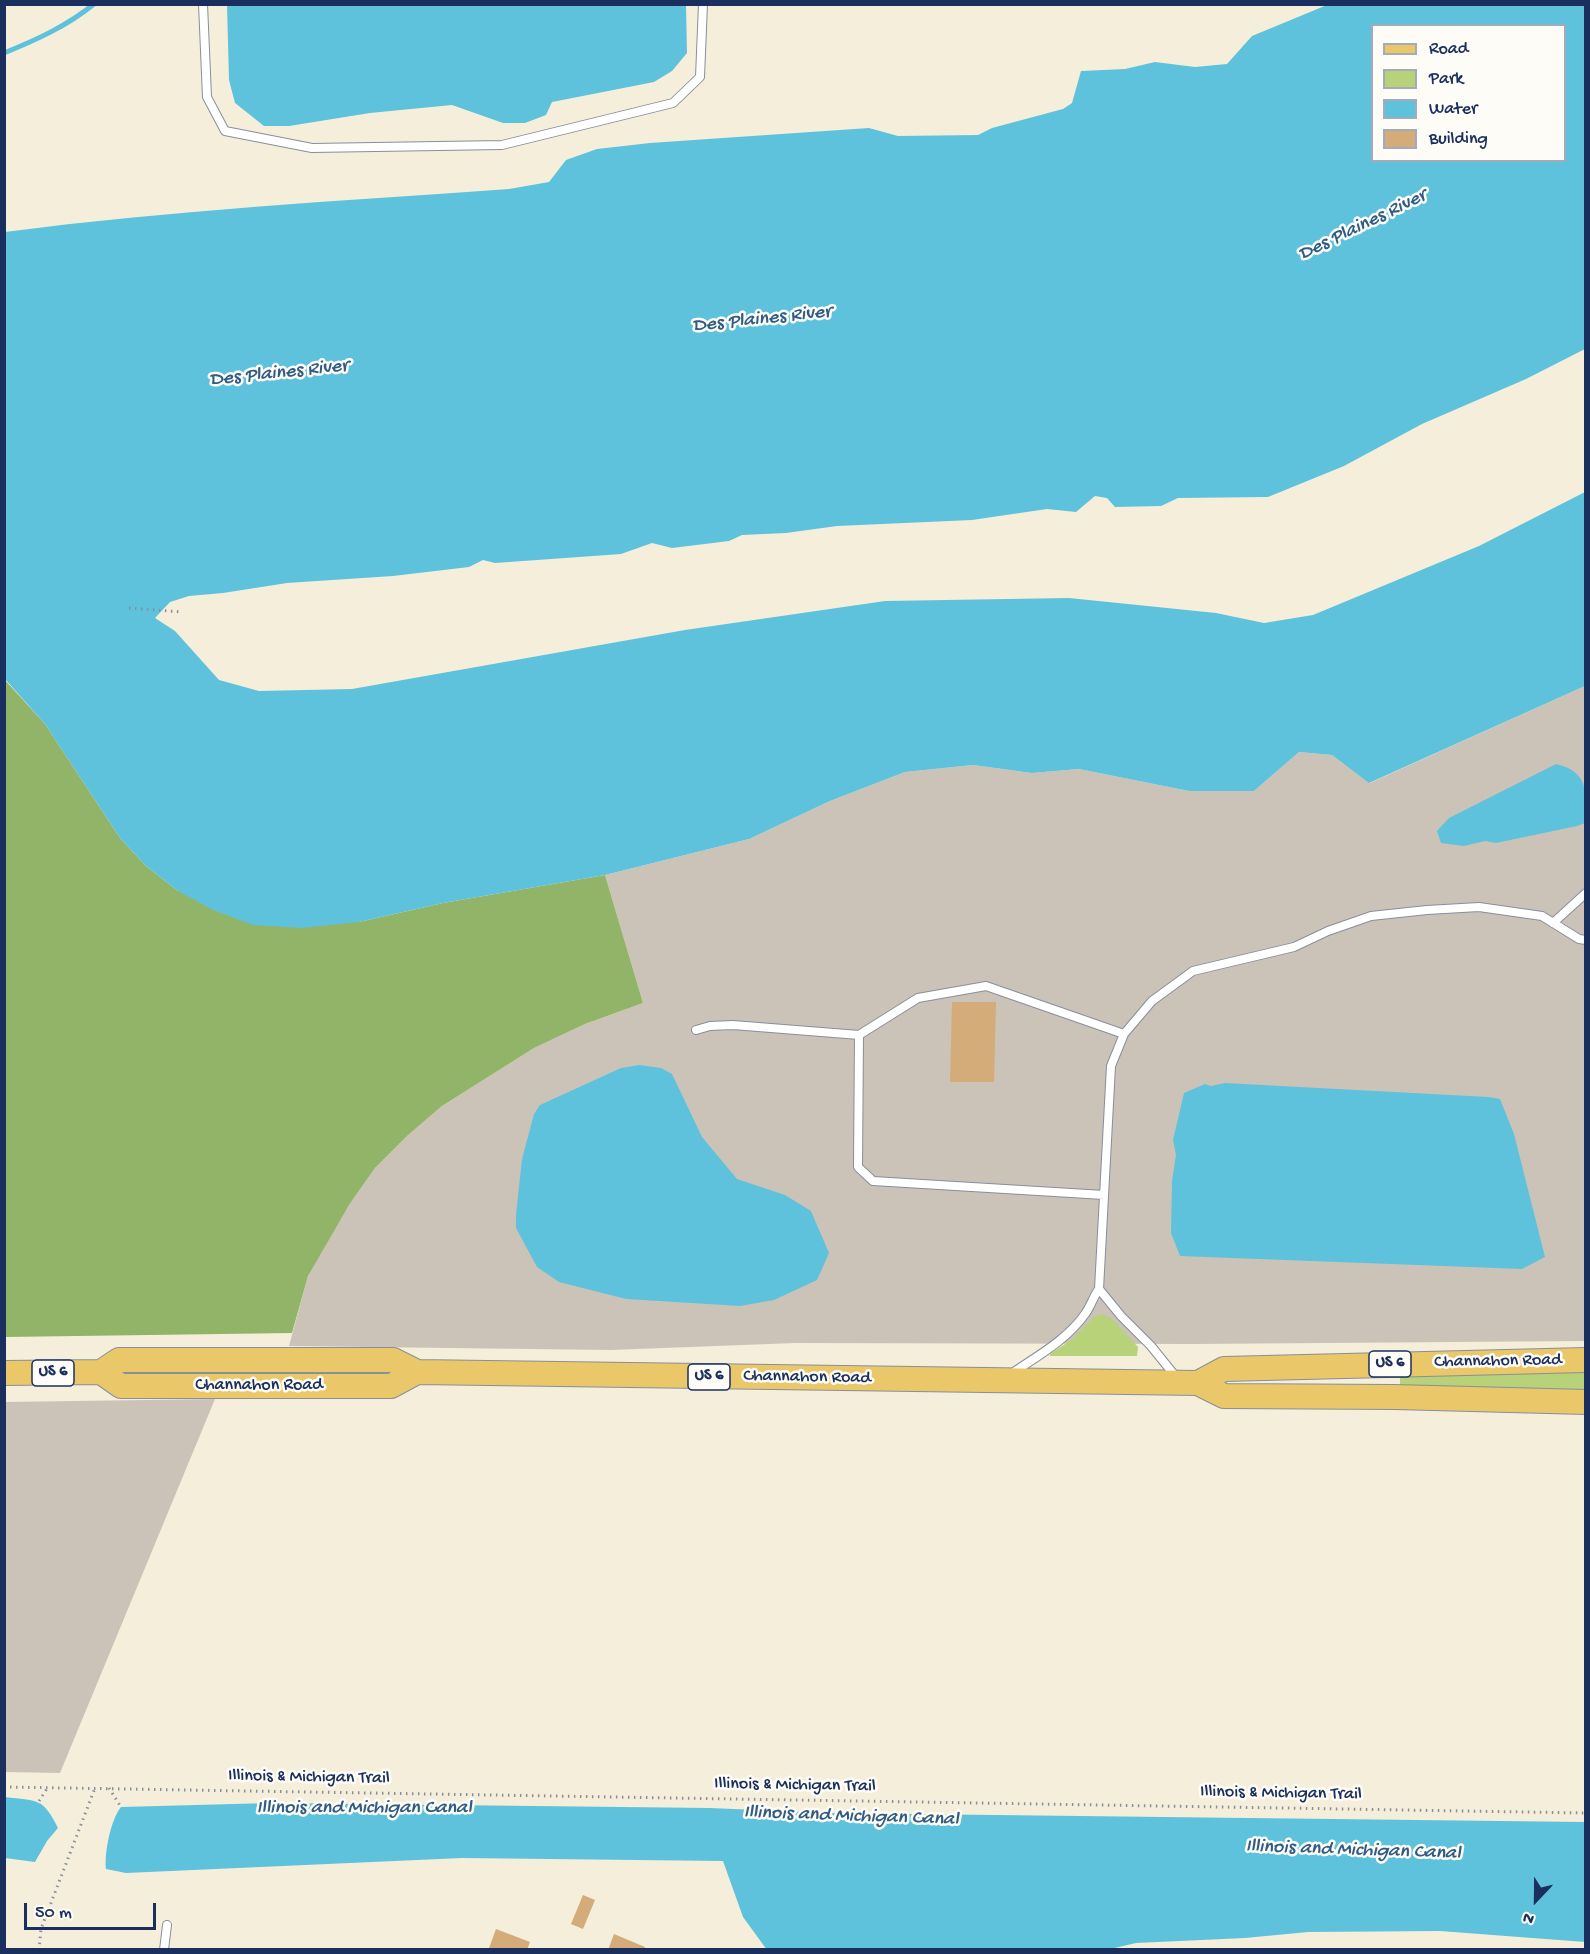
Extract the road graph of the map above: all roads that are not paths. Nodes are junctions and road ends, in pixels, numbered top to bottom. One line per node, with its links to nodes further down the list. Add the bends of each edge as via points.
1 (203, 4): 2 (lane, via 207,97 225,131 312,148 502,145 673,103 700,77)
2 (703, 4)
3 (1586, 893): 4 (lane)
4 (1553, 923): 5 (lane); 7 (lane, via 1542,916 1479,907 1371,916 1294,947 1193,971 1152,1001)
5 (1586, 940)
6 (696, 1030): 8 (lane, via 734,1025)
7 (1124, 1034): 8 (lane, via 986,986 918,998); 9 (lane, via 1111,1066)
8 (859, 1035): 9 (lane, via 858,1167 873,1181)
9 (1104, 1195): 10 (lane)
10 (1100, 1288): 13 (lane, via 1086,1313 1064,1338); 14 (lane, via 1120,1316)
11 (1586, 1360): 14 (main road, Channahon Road / US 6, via 1224,1369)
12 (4, 1373): 13 (main road, Channahon Road / US 6, via 102,1372 119,1360 273,1359 393,1360 417,1372)
13 (1001, 1381): 14 (main road, Channahon Road / US 6)
14 (1190, 1383): 15 (main road, Channahon Road / US 6, via 1224,1396)
15 (1586, 1402)
16 (167, 1925): 17 (lane)
17 (164, 1950)

